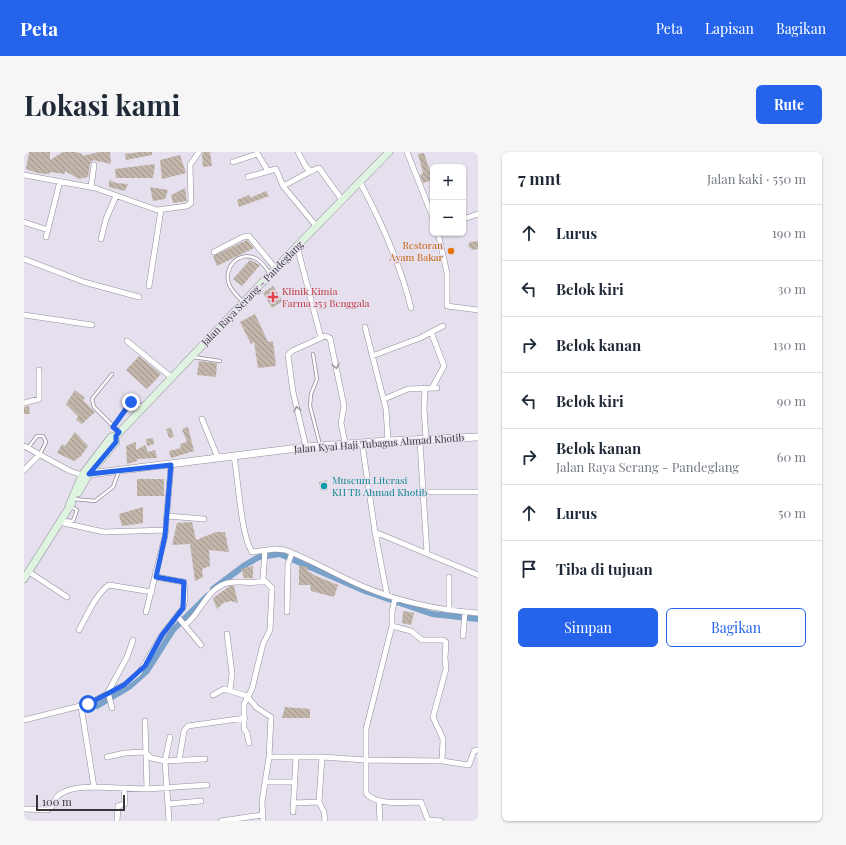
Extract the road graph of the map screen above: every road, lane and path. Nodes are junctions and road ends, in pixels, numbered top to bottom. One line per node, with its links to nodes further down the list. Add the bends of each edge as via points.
1 (199, 152): 18 (street, via 190,165 191,204)
2 (298, 152): 9 (street)
3 (389, 152): 13 (main road, Jalan Raya Serang - Pandeglang)
4 (407, 152): 19 (street)
5 (257, 153): 6 (street); 8 (street)
6 (233, 162)
7 (94, 165): 15 (street)
8 (268, 170): 11 (street); 14 (street, via 276,169)
9 (311, 171): 14 (street); 17 (street, via 319,168)
10 (24, 175): 12 (street)
11 (248, 177)
12 (60, 181): 15 (street); 24 (street)
13 (360, 182): 17 (main road, Jalan Raya Serang - Pandeglang); 35 (street, via 389,238)
14 (283, 186): 23 (street)
15 (91, 187): 16 (street)
16 (116, 196): 18 (street); 27 (street, via 106,219)
17 (342, 200): 23 (main road, Jalan Raya Serang - Pandeglang)
18 (161, 210): 32 (street)
19 (430, 210)
20 (478, 214): 21 (street)
21 (466, 218)
22 (24, 222): 24 (street)
23 (317, 227): 28 (main road, Jalan Raya Serang - Pandeglang)
24 (48, 230): 26 (street)
25 (439, 236): 36 (street, via 447,272 447,306)
26 (46, 238)
27 (101, 240)
28 (297, 246): 31 (main road, Jalan Raya Serang - Pandeglang); 42 (street)
29 (214, 252): 31 (street, via 249,236)
30 (24, 259): 33 (street, via 84,282)
31 (273, 271): 34 (main road, Jalan Raya Serang - Pandeglang); 34 (lane, via 253,257 241,257 232,264 227,274 228,282)
32 (149, 286)
33 (139, 297)
34 (243, 303): 46 (main road, Jalan Raya Serang - Pandeglang)
35 (411, 308)
36 (478, 310)
37 (24, 315): 38 (street)
38 (92, 325)
39 (443, 326): 41 (street)
40 (365, 327): 45 (street)
41 (431, 332): 45 (street); 51 (street, via 444,366 434,388)
42 (321, 338): 61 (street, one-way to 61, via 330,338 344,406 341,423); 65 (street, one-way to 42, via 293,392 288,355 292,350)
43 (127, 341): 50 (street)
44 (313, 354): 63 (lane, via 316,379 310,406)
45 (372, 356): 52 (street)
46 (192, 357): 47 (lane); 50 (main road, Jalan Raya Serang - Pandeglang)
47 (220, 361)
48 (39, 370): 53 (street, via 39,399)
49 (112, 374): 56 (lane, via 92,399 94,407)
50 (171, 377): 54 (main road, Jalan Raya Serang - Pandeglang)
51 (425, 388): 52 (street, via 408,389); 59 (street)
52 (384, 399): 60 (street)
53 (24, 403)
54 (143, 407): 56 (lane, via 131,402); 57 (main road, Jalan Raya Serang - Pandeglang)
55 (202, 419): 68 (street)
56 (113, 427): 57 (lane)
57 (118, 434): 72 (main road, Jalan Raya Serang - Pandeglang, via 116,442)
58 (478, 437): 59 (street, Jalan Kyai Haji Tubagus Ahmad Khotib)
59 (423, 439): 60 (street, Jalan Kyai Haji Tubagus Ahmad Khotib); 73 (street)
60 (388, 441): 62 (street, Jalan Kyai Haji Tubagus Ahmad Khotib)
61 (345, 443): 62 (street, Jalan Kyai Haji Tubagus Ahmad Khotib); 63 (street, Jalan Kyai Haji Tubagus Ahmad Khotib)
62 (362, 443): 81 (street)
63 (320, 446): 65 (street, Jalan Kyai Haji Tubagus Ahmad Khotib)
64 (26, 447): 66 (street); 66 (lane, via 37,436 43,436 46,442)
65 (306, 447): 67 (street, Jalan Kyai Haji Tubagus Ahmad Khotib)
66 (39, 455): 70 (street); 72 (street, via 70,472)
67 (234, 456): 68 (street, Jalan Kyai Haji Tubagus Ahmad Khotib); 82 (street, via 247,545 252,552)
68 (218, 458): 69 (street, Jalan Kyai Haji Tubagus Ahmad Khotib)
69 (171, 465): 71 (street, Jalan Kyai Haji Tubagus Ahmad Khotib); 77 (street)
70 (24, 470)
71 (119, 471): 72 (street, Jalan Kyai Haji Tubagus Ahmad Khotib); 75 (lane, via 113,487 95,502)
72 (86, 474): 75 (main road, Jalan Raya Serang - Pandeglang); 76 (main road, Jalan Raya Serang - Pandeglang)
73 (423, 492): 74 (street); 83 (street)
74 (478, 493)
75 (74, 499): 76 (main road, Jalan Raya Serang - Pandeglang)
76 (69, 506): 79 (main road, Jalan Raya Serang - Pandeglang); 79 (lane, via 77,510 73,521)
77 (167, 516): 78 (street); 80 (street)
78 (204, 519)
79 (60, 521): 80 (street, via 104,532); 85 (main road, Jalan Raya Serang - Pandeglang)
80 (166, 530): 87 (street)
81 (375, 532): 83 (street); 92 (street)
82 (264, 553): 84 (street, via 274,549); 90 (street)
83 (427, 553): 86 (street)
84 (291, 555): 92 (street, via 363,587); 97 (street, via 288,564)
85 (29, 572): 89 (main road, Jalan Raya Serang - Pandeglang); 93 (street)
86 (478, 575)
87 (156, 577): 91 (street); 100 (street, via 184,582 183,608)
88 (449, 577): 95 (street)
89 (24, 579)
90 (265, 581): 101 (street, via 224,584 203,602 196,614); 111 (street, via 272,588 270,630 263,644 252,689)
91 (152, 592): 96 (street); 103 (street, via 109,585 91,608)
92 (387, 594): 94 (street)
93 (67, 597)
94 (395, 599): 95 (street); 102 (street)
95 (449, 610): 99 (street)
96 (146, 612)
97 (287, 612)
98 (478, 613): 99 (street)
99 (465, 615): 105 (street)
100 (177, 617): 101 (street); 109 (street, via 162,635 139,673 124,685)
101 (184, 624): 107 (street)
102 (392, 626): 127 (street, via 366,729); 129 (street, via 411,631 422,640 446,642 446,669 433,717 443,739)
103 (79, 630)
104 (228, 634): 108 (street, via 231,658)
105 (463, 636)
106 (133, 640): 109 (street)
107 (202, 645)
108 (230, 690): 110 (street, via 219,690); 111 (street)
109 (108, 692): 112 (street); 113 (street)
110 (213, 695)
111 (247, 696): 114 (street, via 244,704); 123 (street, via 257,708 271,716)
112 (81, 706): 115 (street); 133 (street)
113 (112, 708)
114 (245, 718): 118 (street, via 244,729); 126 (street, via 188,726 184,731)
115 (24, 720)
116 (145, 721): 120 (street)
117 (170, 736): 128 (street)
118 (249, 743)
119 (478, 750): 129 (street, via 474,751 468,765)
120 (145, 752): 122 (street); 128 (street, via 151,758); 136 (street)
121 (322, 756): 124 (street); 127 (street); 138 (street)
122 (107, 757)
123 (269, 757): 124 (street); 130 (street)
124 (296, 757): 131 (street)
125 (205, 759): 126 (street)
126 (179, 760): 128 (street)
127 (365, 760): 129 (street); 139 (street, via 366,793)
128 (165, 761): 134 (street)
129 (442, 761)
130 (266, 782): 131 (street); 144 (street, via 262,802)
131 (294, 782): 140 (street)
132 (207, 785): 134 (street)
133 (94, 787): 135 (street); 142 (street, via 61,793 48,810)
134 (167, 787): 136 (street); 141 (street)
135 (124, 789): 136 (street); 145 (street, via 125,804 118,806)
136 (147, 789)
137 (201, 801): 141 (street)
138 (319, 802): 140 (street); 148 (street)
139 (379, 802): 149 (street); 150 (street, via 421,802 428,820)
140 (293, 803): 143 (street)
141 (168, 804): 146 (street)
142 (24, 809)
143 (293, 812)
144 (263, 818): 147 (street)
145 (117, 821)
146 (168, 821)
147 (221, 821)
148 (325, 821)
149 (380, 821)
150 (442, 821)

